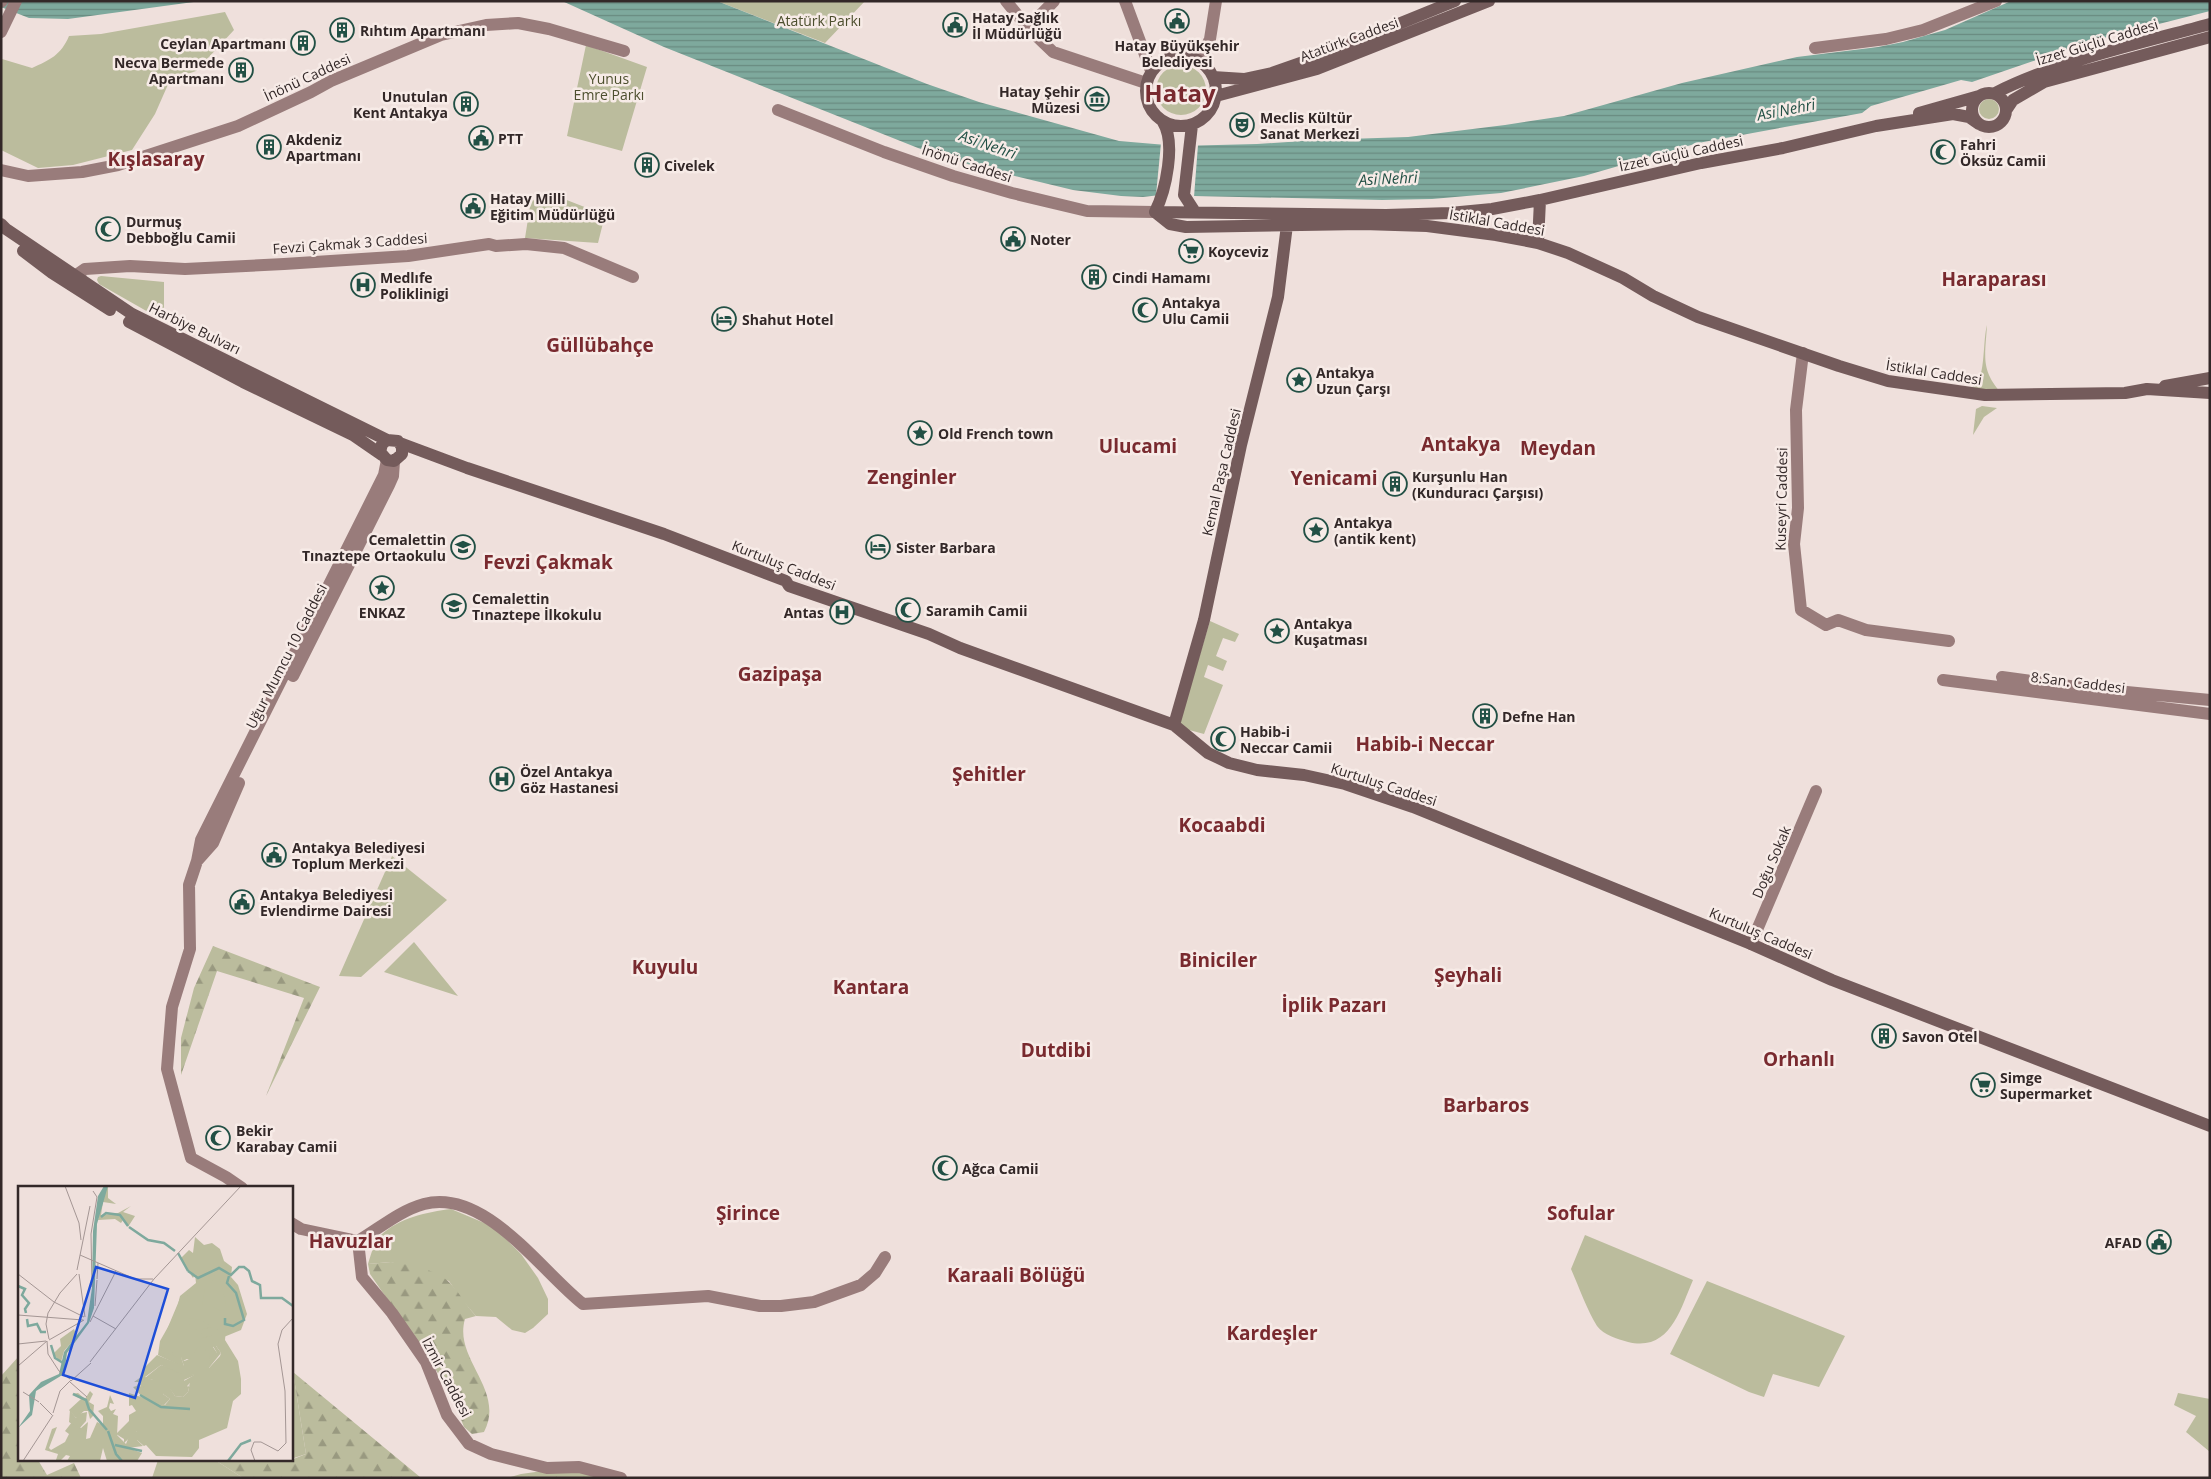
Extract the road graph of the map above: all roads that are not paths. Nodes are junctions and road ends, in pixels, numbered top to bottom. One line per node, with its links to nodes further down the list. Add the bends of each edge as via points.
1 (16, 1): 10 (street)
2 (1006, 1): 11 (street)
3 (1054, 1): 11 (street)
4 (1125, 1): 16 (street)
5 (1216, 1): 15 (street, via 1210,39)
6 (1455, 1): 17 (main road, Atatürk Caddesi, via 1272,73 1244,79)
7 (1489, 1): 19 (main road, Atatürk Caddesi, via 1317,68)
8 (1996, 1): 13 (street, via 1923,30 1886,40)
9 (2210, 24): 18 (main road, İzzet Güçlü Caddesi, via 2088,58)
10 (3, 28)
11 (1028, 28): 16 (street, via 1053,52)
12 (2210, 37): 22 (main road, İzzet Güçlü Caddesi, via 2044,82 2013,100)
13 (1815, 48)
14 (624, 51): 27 (street, İnönü Caddesi, via 550,29 518,23 486,25 441,35 331,80 238,126 118,165 82,172 28,176)
15 (1200, 62): 16 (main road, via 1190,57 1169,58 1159,63); 17 (main road)
16 (1149, 77): 23 (main road, via 1148,105)
17 (1213, 77): 19 (main road)
18 (1995, 93): 20 (main road, İzzet Güçlü Caddesi); 22 (main road, via 2003,99)
19 (1216, 96): 25 (main road, via 1209,113)
20 (1979, 96): 24 (main road, via 1972,110); 26 (main road, İzzet Güçlü Caddesi)
21 (778, 110): 30 (street, İnönü Caddesi, via 884,152 1012,193 1087,211)
22 (2007, 110): 24 (main road, İzzet Güçlü Caddesi, via 1997,126)
23 (1162, 122): 25 (main road, via 1172,126); 30 (main road, via 1168,131 1169,144 1163,195)
24 (1979, 124): 26 (main road, İzzet Güçlü Caddesi, via 1969,116 1953,114)
25 (1192, 125): 31 (main road, via 1184,196)
26 (1876, 126): 28 (main road, İzzet Güçlü Caddesi)
27 (1, 170)
28 (1540, 200): 29 (main road, İzzet Güçlü Caddesi); 35 (main road)
29 (1492, 209): 31 (main road, İstiklal Caddesi, via 1386,215)
30 (1155, 212): 31 (main road, İstiklal Caddesi); 33 (main road, İstiklal Caddesi, via 1170,224 1186,227)
31 (1195, 212)
32 (1, 224): 37 (main road, Harbiye Bulvarı)
33 (1287, 225): 35 (main road, İstiklal Caddesi, via 1427,226); 52 (main road, Kemal Paşa Caddesi, via 1278,297 1241,445 1204,620)
34 (1, 234): 37 (main road, Harbiye Bulvarı)
35 (1538, 243): 38 (main road, İstiklal Caddesi, via 1623,278 1680,310)
36 (633, 277): 37 (street, Fevzi Çakmak 3 Caddesi, via 564,248 489,244 408,256 185,269 130,266 86,269)
37 (72, 280): 44 (main road, Harbiye Bulvarı, via 132,314); 46 (main road, Harbiye Bulvarı, via 130,322 353,435)
38 (1803, 353): 40 (main road, İstiklal Caddesi, via 1888,381 1986,395); 47 (street, Kuseyri Caddesi, via 1796,410 1798,508 1794,544 1801,610 1826,625 1838,620 1866,630)
39 (2210, 378): 40 (main road, İstiklal Caddesi)
40 (2147, 389): 41 (main road, İstiklal Caddesi)
41 (2189, 393): 42 (main road, İstiklal Caddesi); 43 (main road, İstiklal Caddesi)
42 (2210, 393)
43 (2210, 399)
44 (387, 440): 45 (main road, via 394,439); 46 (main road, Uğur Mumcu 10 Caddesi, via 381,448)
45 (400, 443): 46 (main road, Uğur Mumcu 10 Caddesi, via 402,454); 52 (main road, Kurtuluş Caddesi, via 664,534 786,581 789,586)
46 (387, 459): 58 (street, Uğur Mumcu 10 Caddesi, via 384,475 201,840 189,885 190,949 172,1007 167,1068 191,1158)
47 (1949, 641)
48 (2002, 677): 50 (street, 8.San. Caddesi)
49 (1943, 680): 51 (street, 8.San. Caddesi)
50 (2210, 700)
51 (2210, 714)
52 (1174, 725): 54 (main road, Kurtuluş Caddesi, via 1208,754 1229,763 1345,784 1413,807)
53 (1816, 791): 54 (street, Doğu Sokak)
54 (1751, 944): 55 (main road, Kurtuluş Caddesi, via 1832,980)
55 (2130, 1095): 56 (main road); 57 (main road)
56 (2210, 1120)
57 (2210, 1126)
58 (239, 1186)
59 (292, 1224): 60 (street, via 301,1229)
60 (358, 1241): 61 (street, via 406,1211 426,1203 470,1208 516,1239 583,1304 708,1296 760,1306 814,1302 862,1285); 62 (street, İzmir Caddesi, via 362,1277 426,1362 448,1415 469,1444 491,1454 547,1468 579,1467)
61 (885, 1257)
62 (621, 1478)

